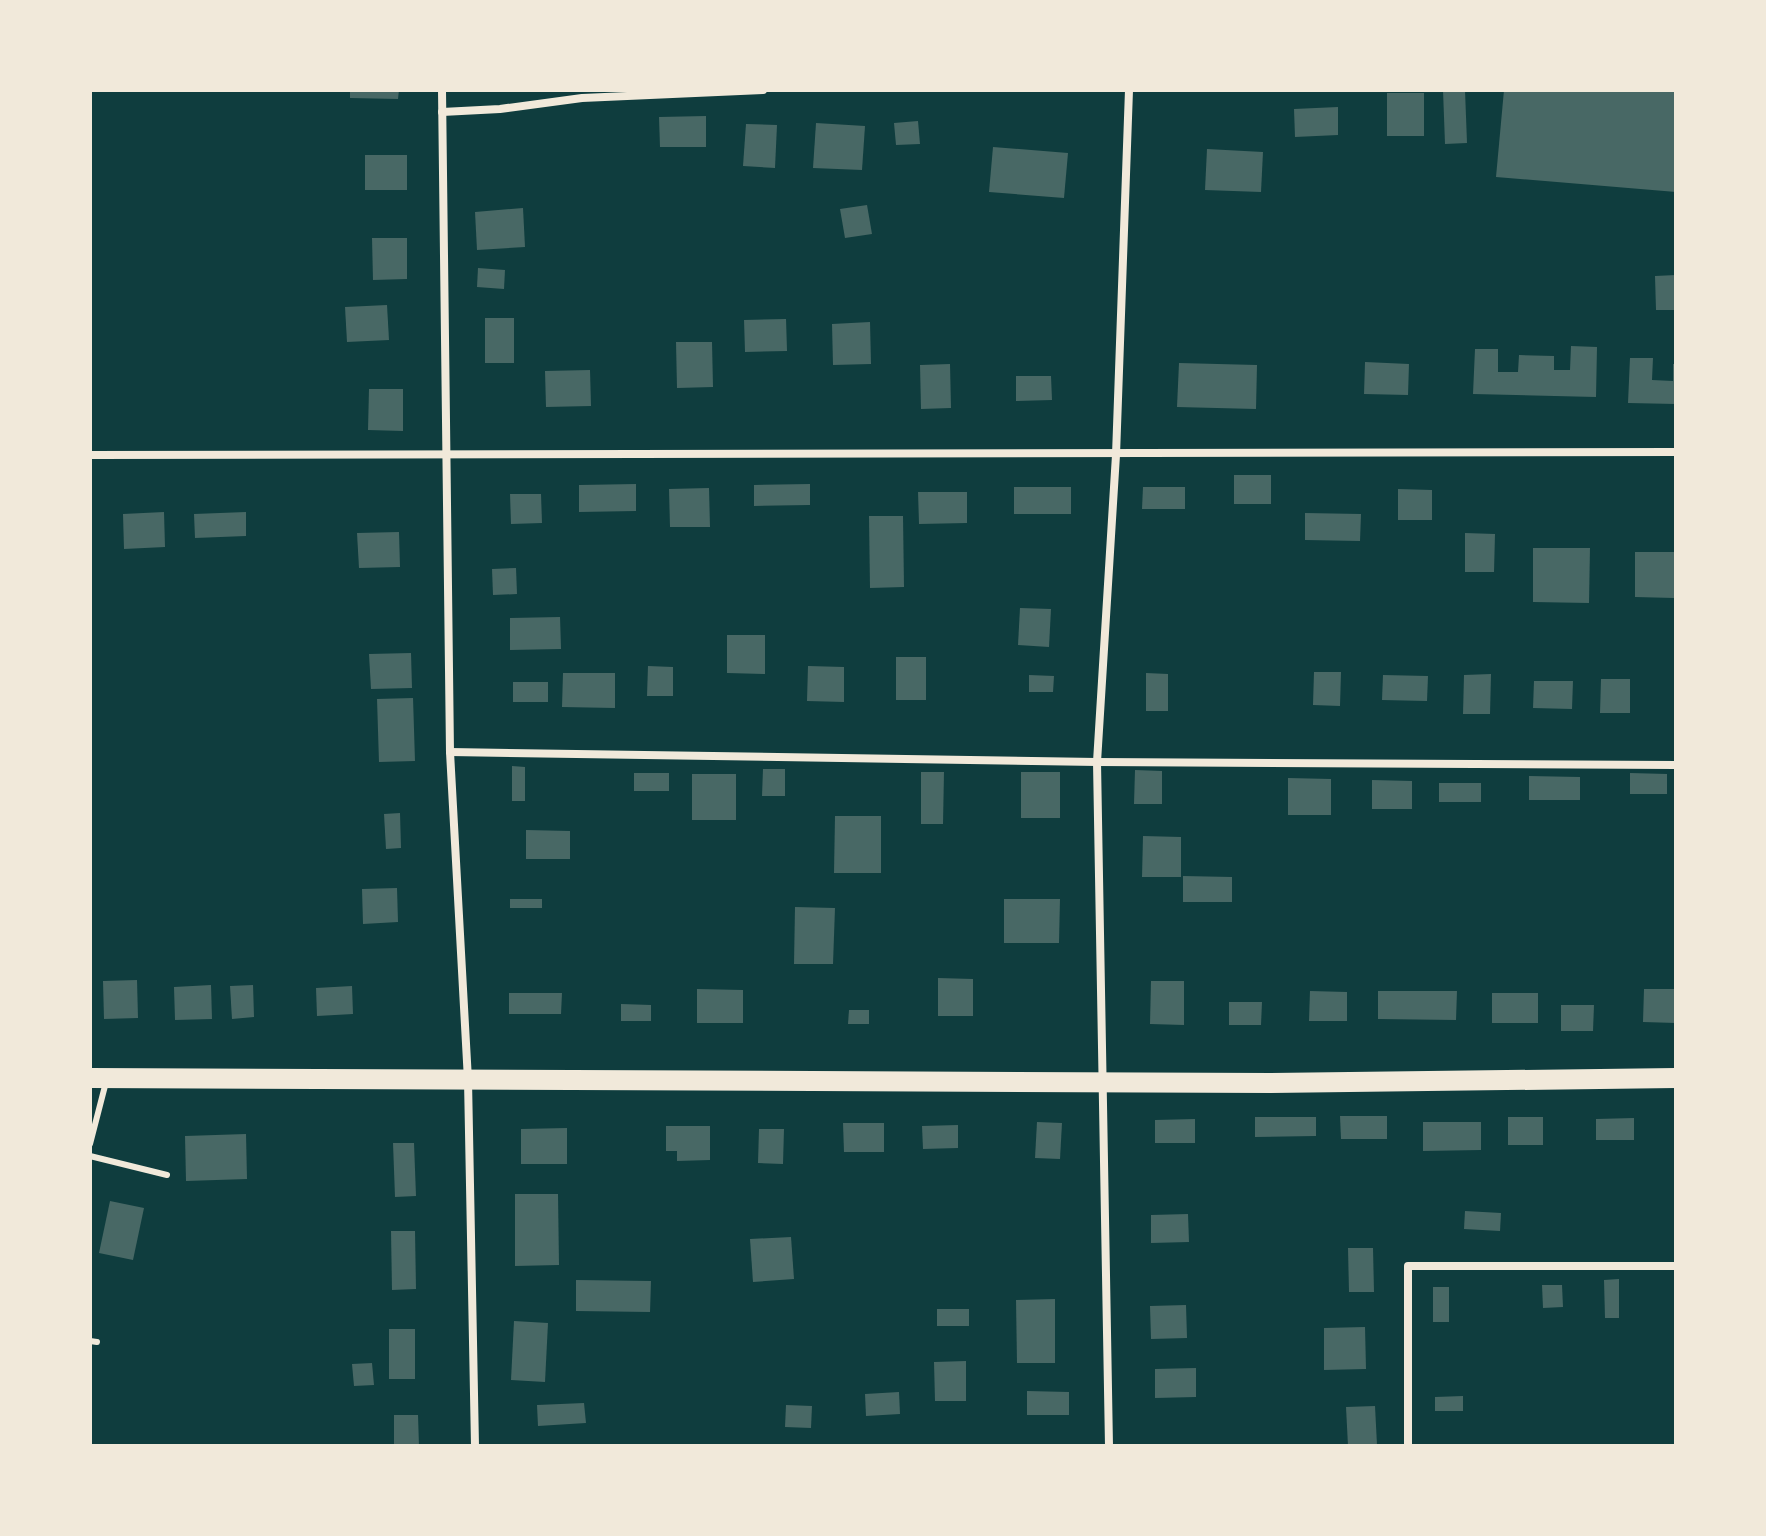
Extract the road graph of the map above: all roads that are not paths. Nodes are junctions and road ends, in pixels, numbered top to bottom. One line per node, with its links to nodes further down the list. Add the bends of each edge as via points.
1 (442, 90): 4 (street)
2 (763, 90): 4 (street, via 582,98)
3 (1129, 90): 5 (street)
4 (442, 112): 8 (street)
5 (1116, 450): 6 (street); 8 (street); 10 (street)
6 (1676, 452)
7 (90, 455): 8 (street)
8 (446, 455): 9 (street)
9 (450, 752): 10 (street); 14 (street)
10 (1097, 762): 11 (street); 15 (street)
11 (1676, 765)
12 (99, 1078): 14 (main road); 16 (lane)
13 (1676, 1078): 15 (main road)
14 (468, 1080): 15 (main road); 20 (street)
15 (1103, 1082): 21 (street)
16 (90, 1144)
17 (90, 1156): 18 (lane)
18 (167, 1175)
19 (1676, 1266): 22 (street, via 1408,1266)
20 (475, 1446)
21 (1109, 1446)
22 (1408, 1446)

